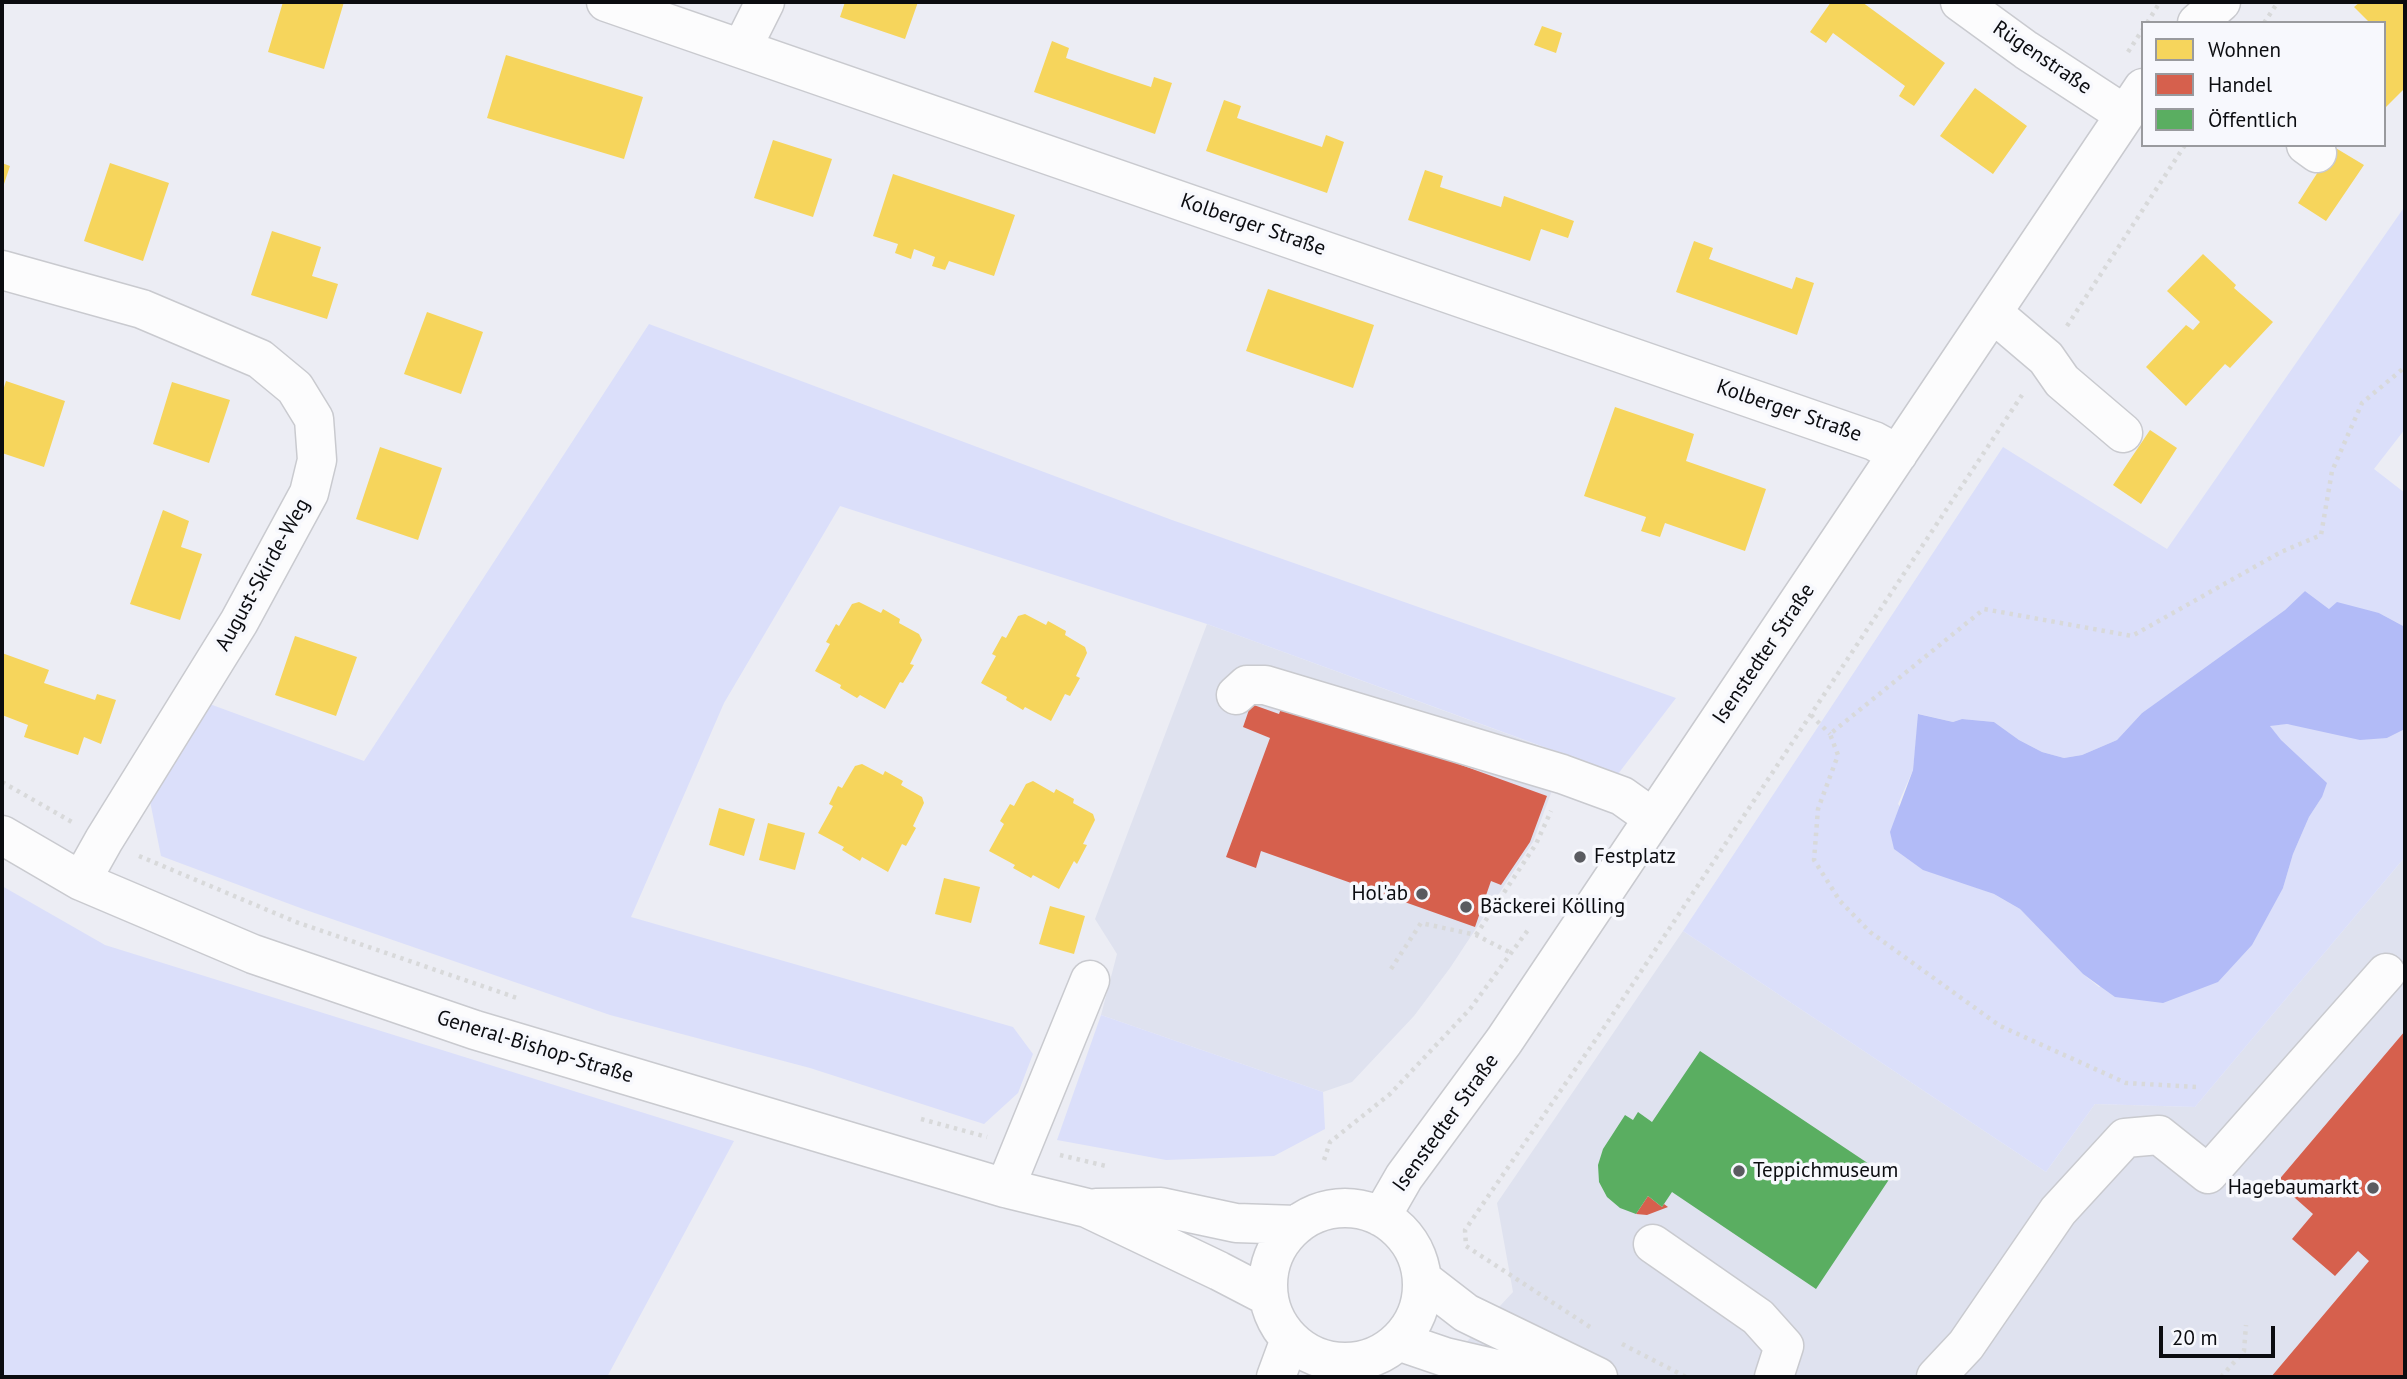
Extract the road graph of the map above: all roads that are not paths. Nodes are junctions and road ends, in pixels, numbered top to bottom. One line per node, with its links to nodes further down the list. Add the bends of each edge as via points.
1 (606, 2): 8 (street, Kolberger Straße)
2 (765, 2): 8 (street)
3 (1959, 2): 9 (street, Rügenstraße, via 2026,50)
4 (2193, 2): 6 (street)
5 (2221, 2): 7 (street)
6 (2186, 21)
7 (2199, 21)
8 (742, 48): 13 (street, Kolberger Straße, via 1861,436)
9 (2134, 101): 11 (street, Isenstedter Straße)
10 (2, 270): 17 (street, August-Skirde-Weg, via 142,309 260,359 295,388 314,419 317,460 309,493 239,622)
11 (1993, 313): 12 (street, via 2046,358 2062,382); 13 (street, Isenstedter Straße)
12 (2123, 433)
13 (1898, 454): 15 (street, Isenstedter Straße)
14 (1236, 695): 15 (street, via 1248,685 1265,685 1563,774 1622,796)
15 (1653, 818): 22 (street, Isenstedter Straße, via 1504,1041 1404,1177)
16 (2, 835): 17 (street, General-Bishop-Straße)
17 (81, 881): 20 (street, General-Bishop-Straße, via 253,954 475,1030)
18 (2386, 973): 34 (street, via 2208,1174 2159,1135 2125,1138 2058,1211 1966,1345)
19 (1090, 980): 20 (street)
20 (1004, 1188): 21 (street, General-Bishop-Straße)
21 (1087, 1208): 23 (street, General-Bishop-Straße, via 1161,1207 1236,1223); 26 (street, General-Bishop-Straße)
22 (1381, 1217): 23 (street, via 1337,1208); 25 (street, via 1410,1242)
23 (1297, 1225): 26 (street, via 1273,1258)
24 (1653, 1244): 33 (street, via 1758,1317 1784,1346)
25 (1422, 1279): 28 (street, via 1421,1302); 32 (street, via 1466,1313)
26 (1269, 1297): 27 (street)
27 (1290, 1339): 29 (street); 30 (street)
28 (1398, 1341): 29 (street); 31 (street)
29 (1344, 1370)
30 (1276, 1377)
31 (1531, 1377)
32 (1598, 1377)
33 (1773, 1377)
34 (1936, 1377)

